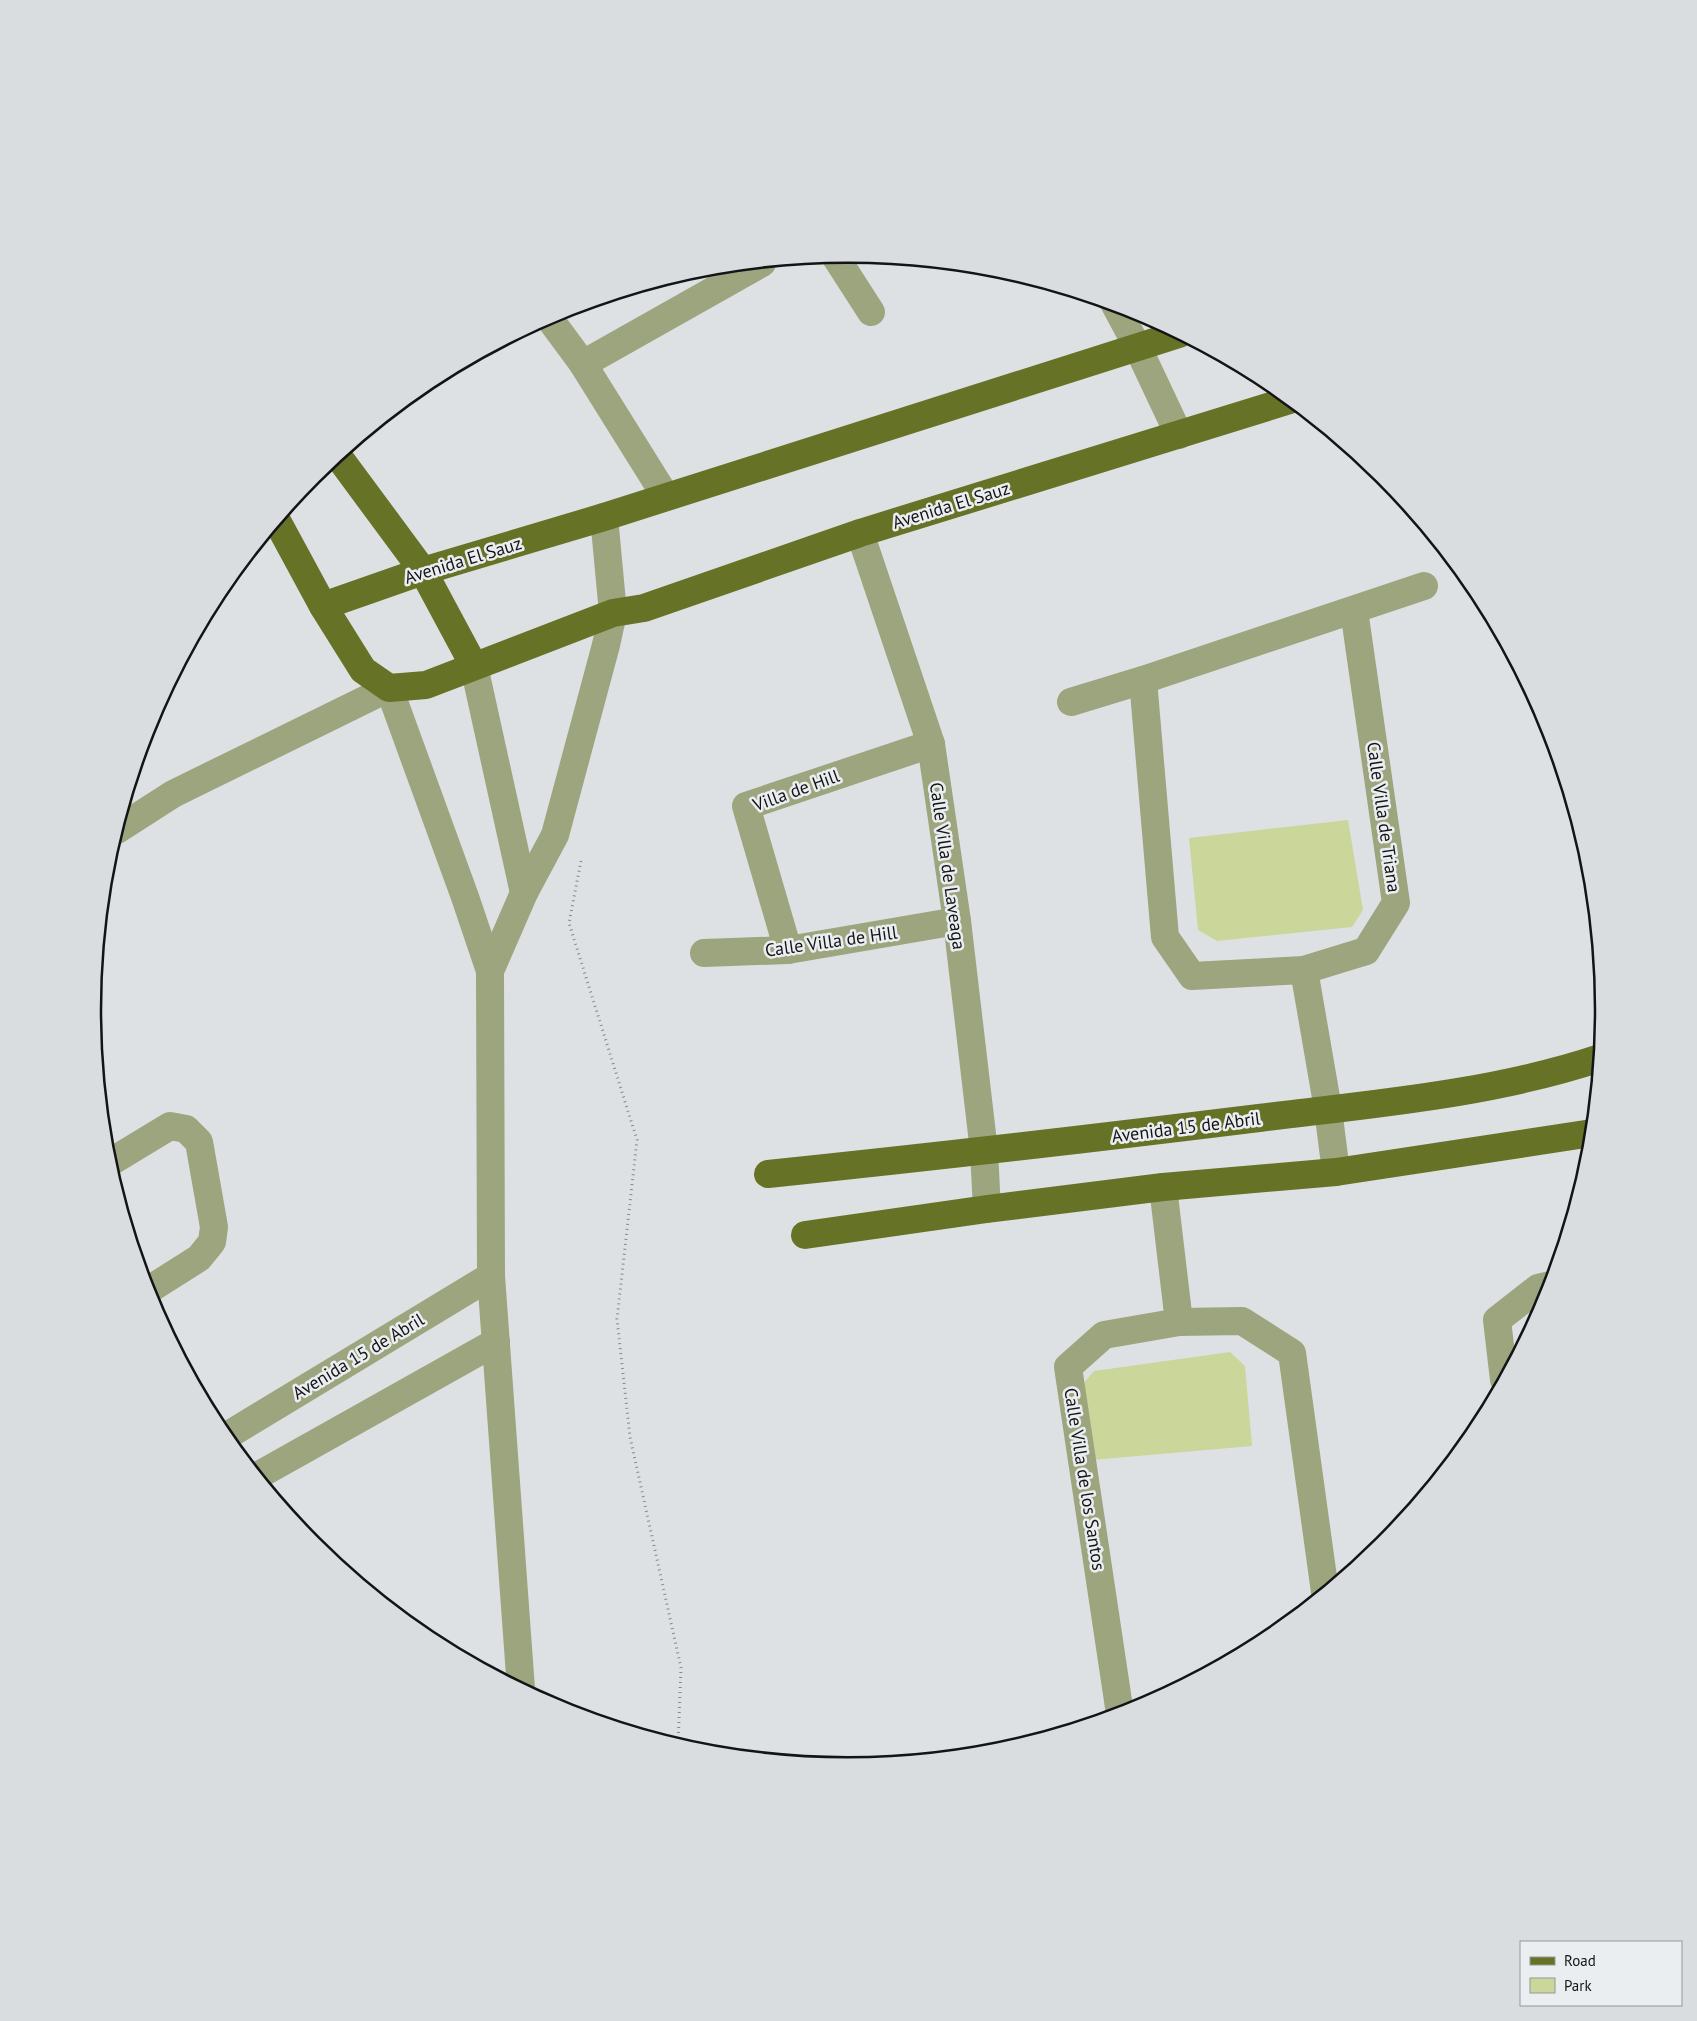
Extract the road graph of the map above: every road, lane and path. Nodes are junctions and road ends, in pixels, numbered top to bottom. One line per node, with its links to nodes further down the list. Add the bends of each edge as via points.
1 (841, 263): 3 (street)
2 (749, 270): 8 (street)
3 (871, 312)
4 (1119, 314): 7 (street)
5 (554, 324): 8 (street)
6 (1171, 337): 7 (main road, Avenida El Sauz)
7 (1138, 348): 10 (street); 12 (main road, Avenida El Sauz)
8 (583, 364): 12 (street)
9 (1282, 402): 10 (main road, Avenida El Sauz)
10 (1179, 435): 15 (main road, Avenida El Sauz)
11 (342, 462): 16 (main road)
12 (666, 497): 13 (main road, Avenida El Sauz)
13 (604, 518): 16 (main road, Avenida El Sauz); 20 (street)
14 (280, 526): 18 (main road)
15 (860, 532): 20 (main road, Avenida El Sauz, via 644,608); 25 (street, Calle Villa de Laveaga)
16 (423, 571): 18 (main road, Avenida El Sauz); 21 (main road)
17 (1424, 586): 19 (street)
18 (323, 606): 23 (main road, via 363,670)
19 (1354, 610): 22 (street); 32 (street, Calle Villa de Triana, via 1396,903 1366,950)
20 (612, 613): 21 (main road, Avenida El Sauz); 28 (street, via 555,835)
21 (474, 666): 23 (main road, Avenida El Sauz, via 426,685); 28 (street)
22 (1143, 680): 24 (street); 32 (street, Calle Villa de Triana, via 1165,937 1192,976)
23 (389, 688): 26 (street, via 173,794); 33 (street)
24 (1071, 702)
25 (931, 744): 29 (street, Calle Villa de Laveaga); 30 (street, Villa de Hill, via 746,806)
26 (125, 825)
27 (582, 855): 55 (path, via 568,923 637,1140 617,1319 630,1437 681,1668)
28 (524, 893): 33 (street)
29 (957, 921): 30 (street, Calle Villa de Hill); 37 (street, Calle Villa de Laveaga)
30 (788, 950): 31 (street, Calle Villa de Hill)
31 (704, 953)
32 (1304, 970): 35 (street)
33 (490, 971): 44 (street)
34 (1594, 1060): 35 (main road, Avenida 15 de Abril, via 1563,1070 1468,1090)
35 (1328, 1109): 37 (main road, Avenida 15 de Abril); 39 (street)
36 (1585, 1134): 39 (main road)
37 (984, 1151): 40 (main road, Avenida 15 de Abril); 42 (street, Calle Villa de Laveaga)
38 (117, 1158): 45 (street, via 170,1126 186,1129 199,1142 214,1227 212,1242 199,1258)
39 (1336, 1172): 41 (main road)
40 (768, 1174)
41 (1163, 1187): 42 (main road); 47 (street)
42 (987, 1209): 43 (main road)
43 (805, 1235)
44 (491, 1276): 48 (street); 50 (street, Avenida 15 de Abril)
45 (154, 1286)
46 (1542, 1287): 49 (street, via 1497,1320)
47 (1179, 1322): 52 (street, Calle Villa de los Santos, via 1242,1321 1292,1353); 54 (street, Calle Villa de los Santos, via 1104,1335 1068,1368)
48 (496, 1342): 51 (street); 53 (street)
49 (1503, 1371)
50 (232, 1433)
51 (263, 1473)
52 (1324, 1586)
53 (521, 1682)
54 (1119, 1707)
55 (678, 1737)

